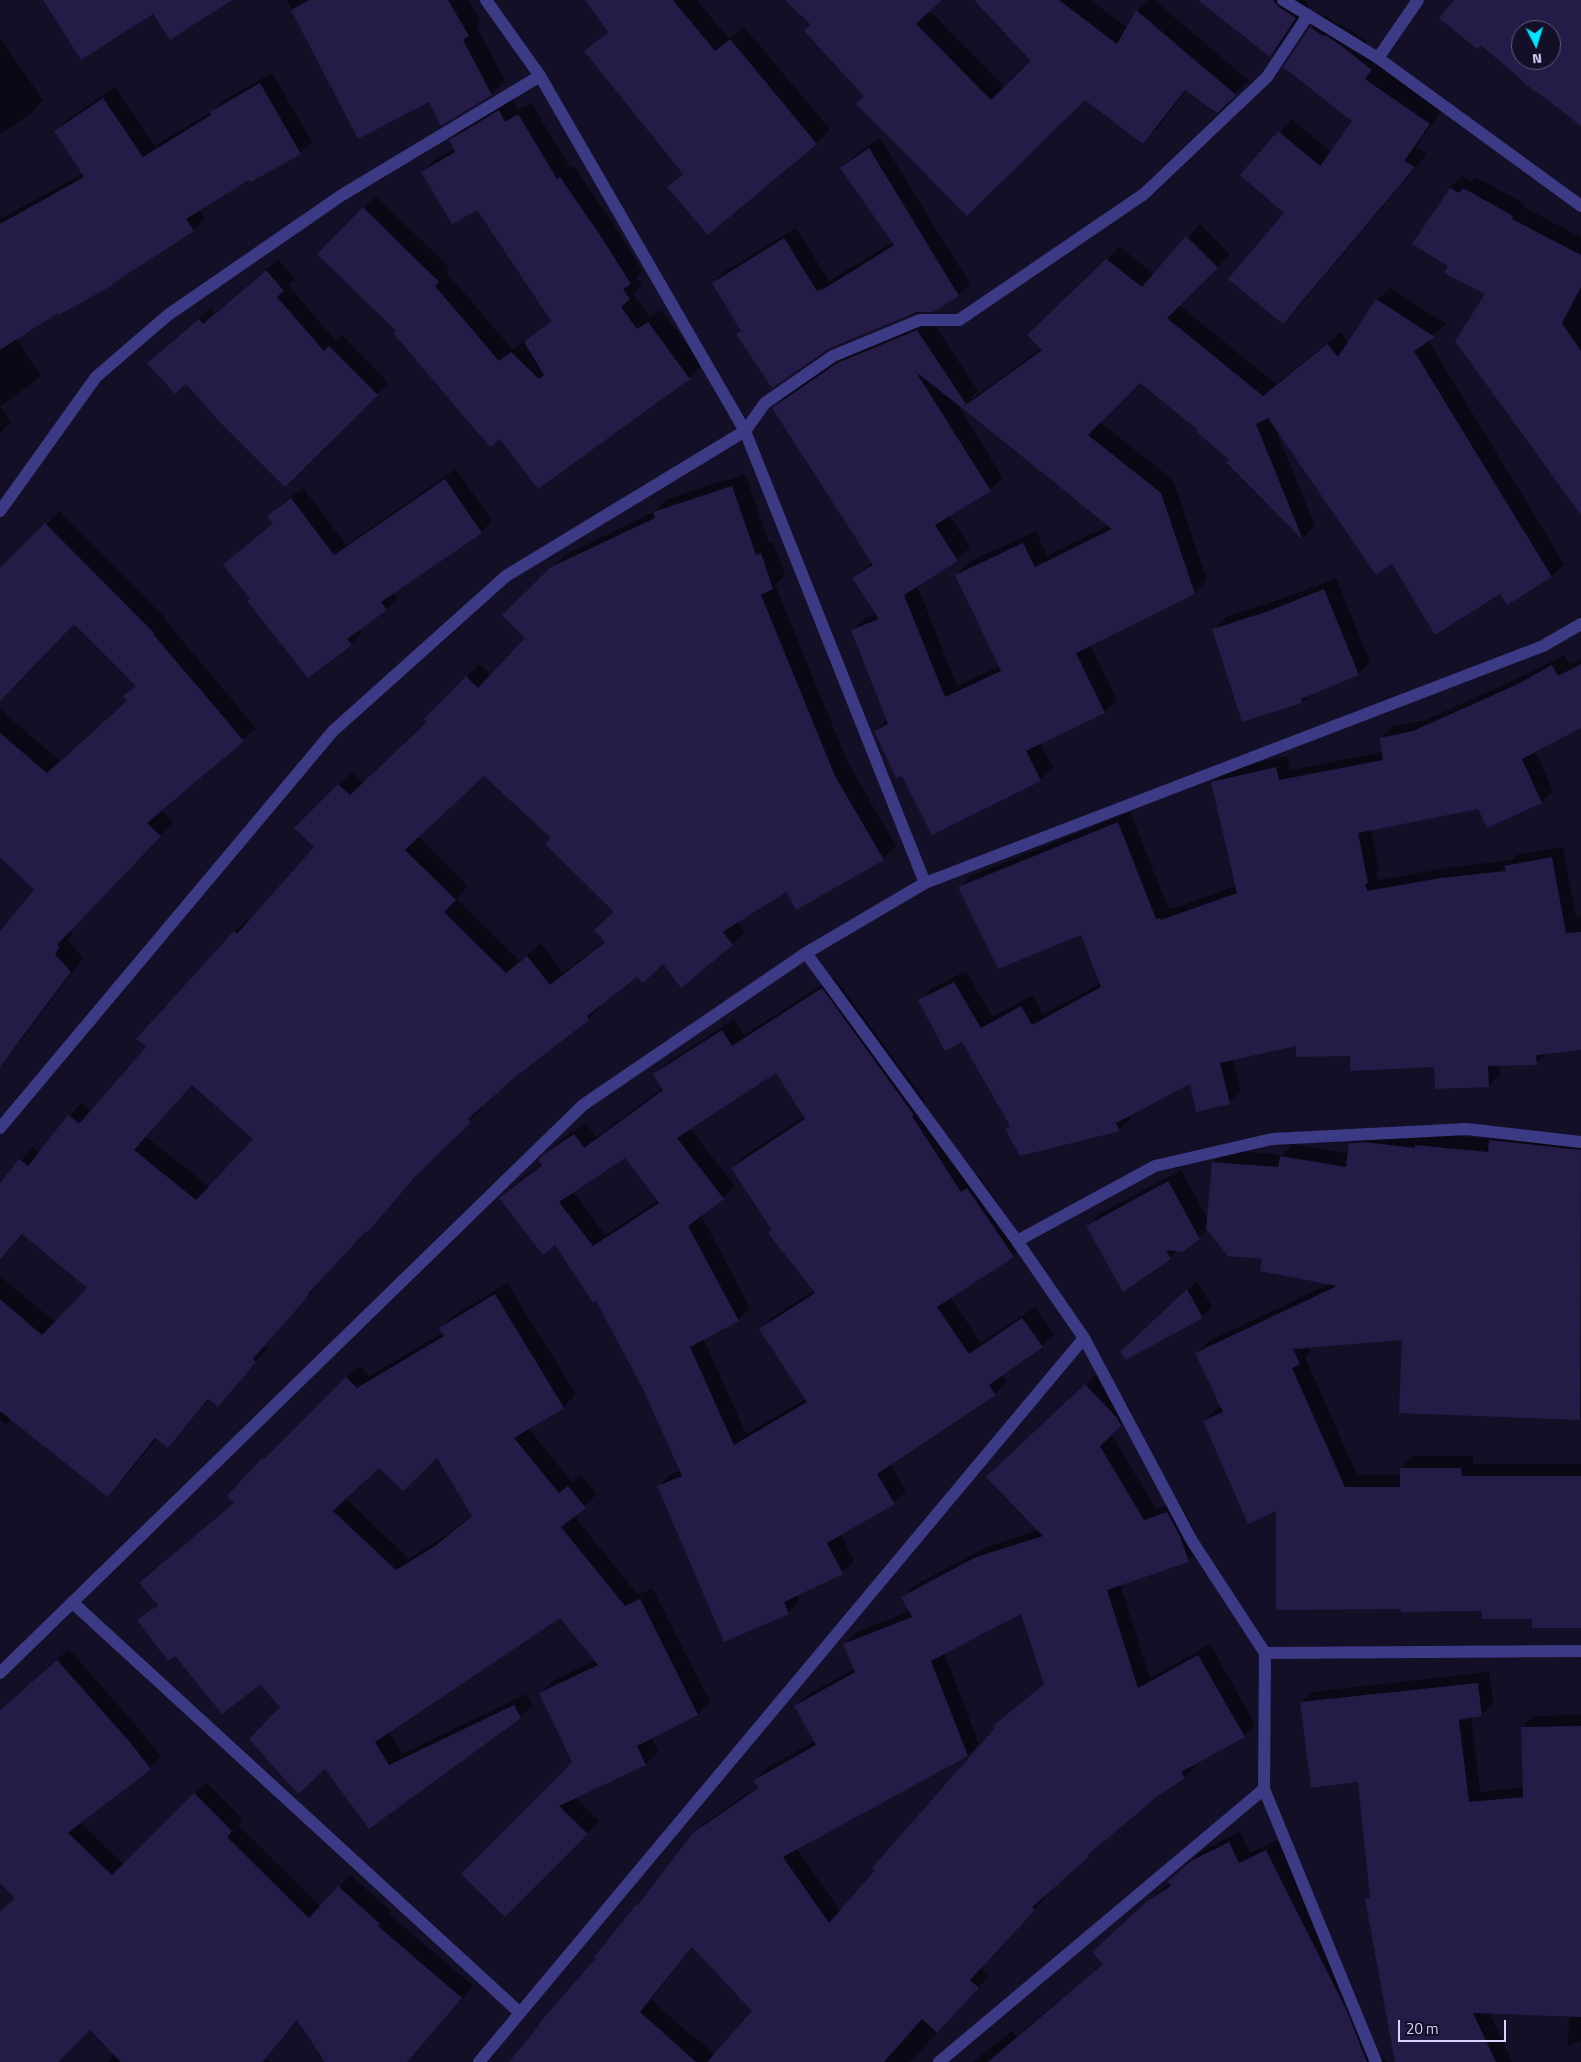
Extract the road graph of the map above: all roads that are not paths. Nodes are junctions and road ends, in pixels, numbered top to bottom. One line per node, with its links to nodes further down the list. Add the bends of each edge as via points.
1 (486, 0): 6 (street)
2 (1283, 0): 4 (street)
3 (1418, 0): 5 (street)
4 (1308, 14): 5 (street); 8 (street, via 1267,77 1144,194 958,320 920,320 833,356 765,403)
5 (1378, 58): 7 (street)
6 (540, 76): 8 (street); 9 (street, via 342,195 168,315 96,377)
7 (1581, 206)
8 (745, 431): 11 (street); 13 (street, via 506,576 333,731)
9 (0, 511)
10 (1581, 624): 11 (street, via 1543,646)
11 (925, 883): 12 (street)
12 (806, 953): 15 (street); 17 (street, via 583,1105)
13 (0, 1128)
14 (1581, 1142): 15 (street, via 1467,1129 1272,1139 1155,1166)
15 (1017, 1241): 16 (street)
16 (1084, 1338): 19 (street, via 1192,1541); 22 (street)
17 (72, 1602): 20 (street); 22 (street)
18 (1581, 1651): 19 (street)
19 (1265, 1653): 21 (street)
20 (0, 1673)
21 (1264, 1790): 24 (street); 25 (street)
22 (519, 2012): 23 (street)
23 (479, 2062)
24 (939, 2062)
25 (1376, 2062)

